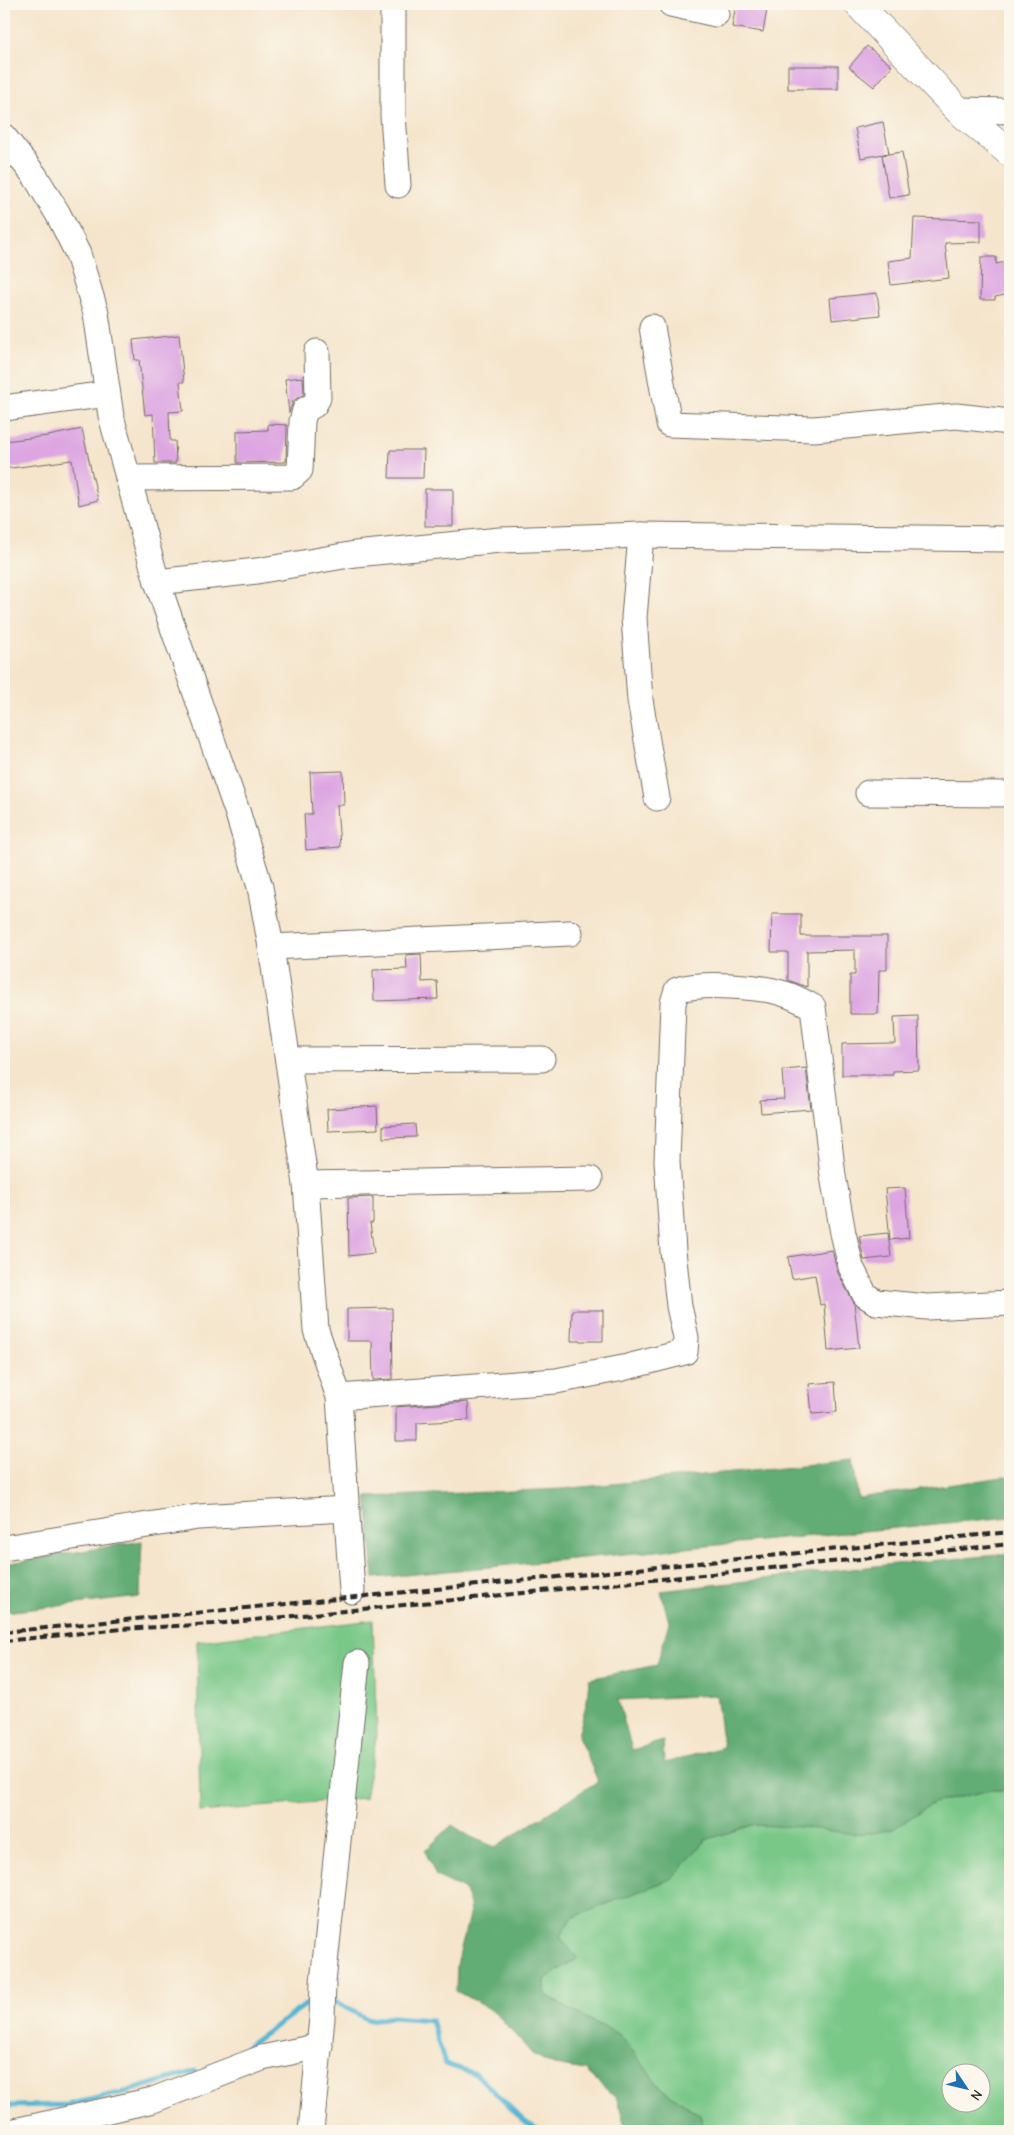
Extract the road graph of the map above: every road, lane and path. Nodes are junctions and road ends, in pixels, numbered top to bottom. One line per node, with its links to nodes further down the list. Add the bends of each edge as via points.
1 (393, 4): 9 (street, via 393,115)
2 (671, 4): 4 (street)
3 (858, 4): 5 (main road)
4 (716, 14)
5 (958, 110): 6 (street); 8 (main road)
6 (1010, 110)
7 (4, 137): 12 (street, via 35,176 78,254 96,313)
8 (1010, 153)
9 (398, 185)
10 (652, 326): 14 (street, via 669,424 814,429 956,416)
11 (317, 352): 15 (street, via 318,398 305,410 300,470 292,477)
12 (107, 394): 13 (street); 15 (street)
13 (4, 408)
14 (1010, 422)
15 (128, 478): 18 (street)
16 (641, 535): 17 (street); 18 (street, via 500,540 354,554 257,571); 21 (street, via 634,618 640,700)
17 (1010, 539)
18 (157, 582): 23 (street, via 238,814 260,887)
19 (868, 793): 20 (street)
20 (1010, 794)
21 (657, 798)
22 (570, 933): 23 (street)
23 (271, 947): 25 (street)
24 (542, 1059): 25 (street)
25 (289, 1060): 27 (street)
26 (590, 1179): 27 (street)
27 (306, 1184): 29 (street, via 316,1330)
28 (1010, 1303): 29 (street, via 927,1307 876,1302 865,1295 851,1267 843,1233 813,1008 784,994 757,988 689,986 677,990 673,1003 667,1162 685,1352 556,1381)
29 (339, 1397): 30 (street)
30 (347, 1509): 31 (street, via 198,1517); 32 (street)
31 (4, 1548)
32 (352, 1591)
33 (357, 1663): 34 (street, via 323,1982)
34 (320, 2046): 35 (street, via 262,2058 153,2100); 36 (street)
35 (15, 2131)
36 (311, 2131)

